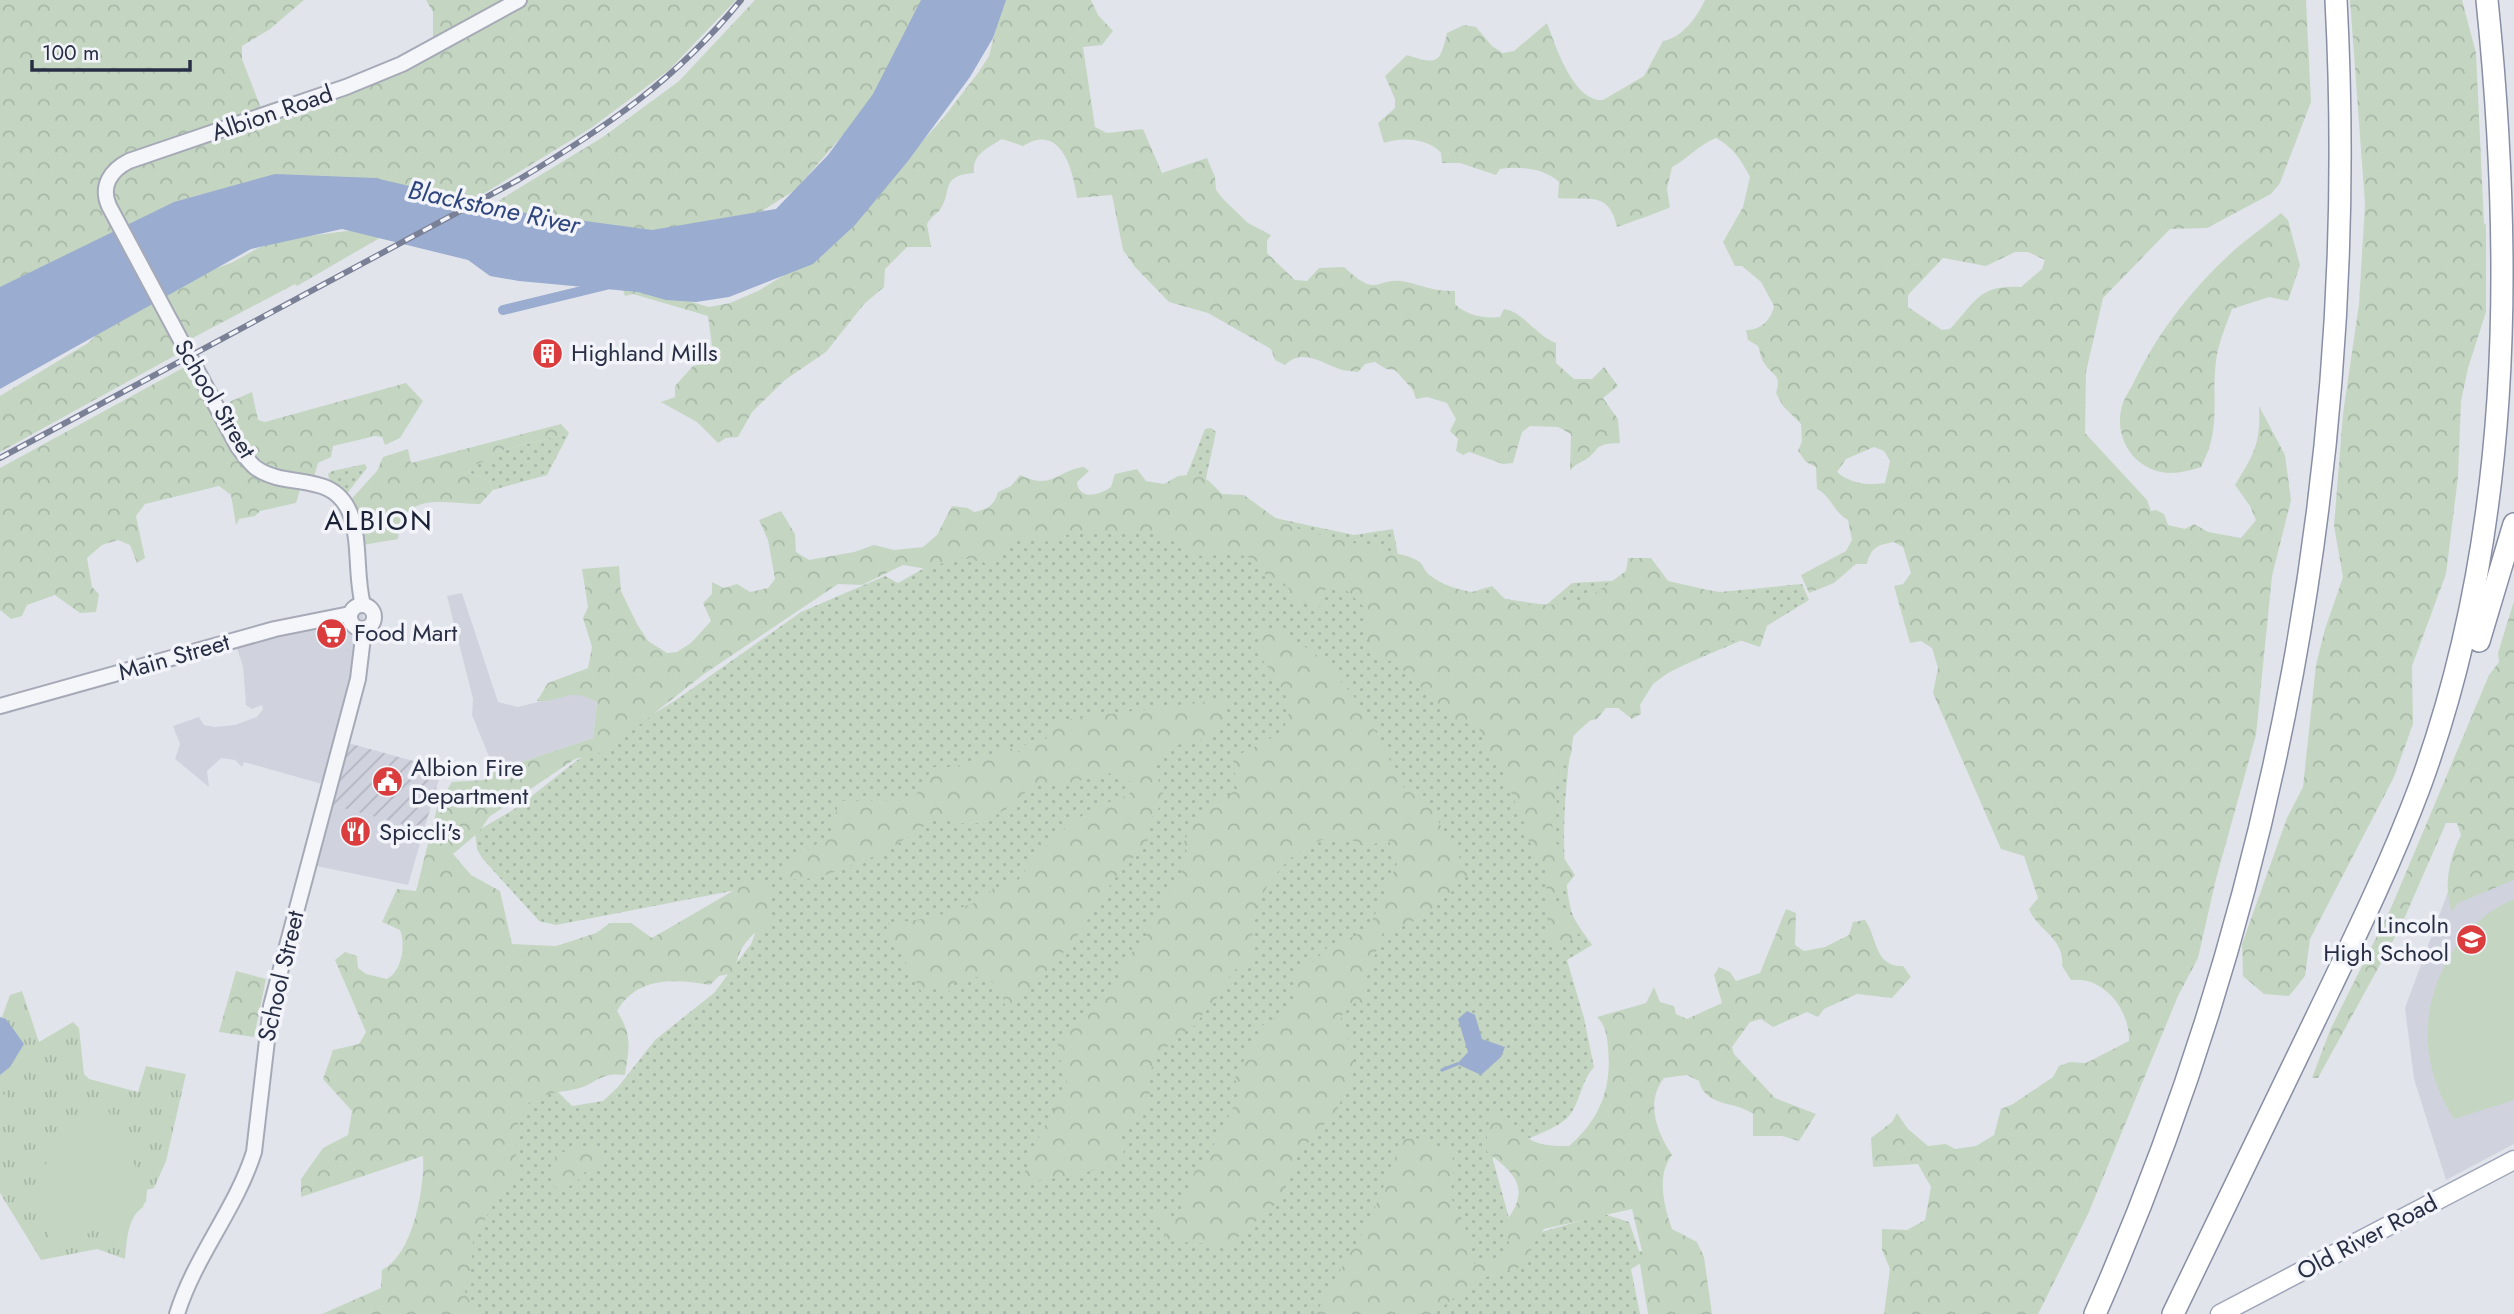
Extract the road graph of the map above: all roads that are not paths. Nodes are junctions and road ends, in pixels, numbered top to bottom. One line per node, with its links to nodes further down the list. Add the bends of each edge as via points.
1 (519, 0): 4 (street, Albion Road, via 402,64 118,167 110,175 105,194)
2 (2336, 0): 13 (highway, via 2340,154 2335,330 2318,518 2301,630 2263,815 2213,997 2151,1177)
3 (2487, 0): 10 (highway, via 2504,114 2511,215 2504,418 2468,631)
4 (139, 263): 6 (street, School Street, via 237,444 256,468 317,482 339,496 355,531)
5 (2514, 524): 10 (highway, via 2454,719)
6 (363, 605): 7 (street); 8 (street, School Street, via 374,613 374,620)
7 (350, 614): 8 (street, via 356,628); 9 (street, Main Street, via 275,629)
8 (364, 629): 12 (street, School Street, via 358,679 271,1006 254,1152 191,1276)
9 (0, 706)
10 (2405, 824): 14 (highway)
11 (2514, 1160): 15 (main road, Old River Road)
12 (177, 1314)
13 (2095, 1314)
14 (2173, 1314)
15 (2220, 1314)

